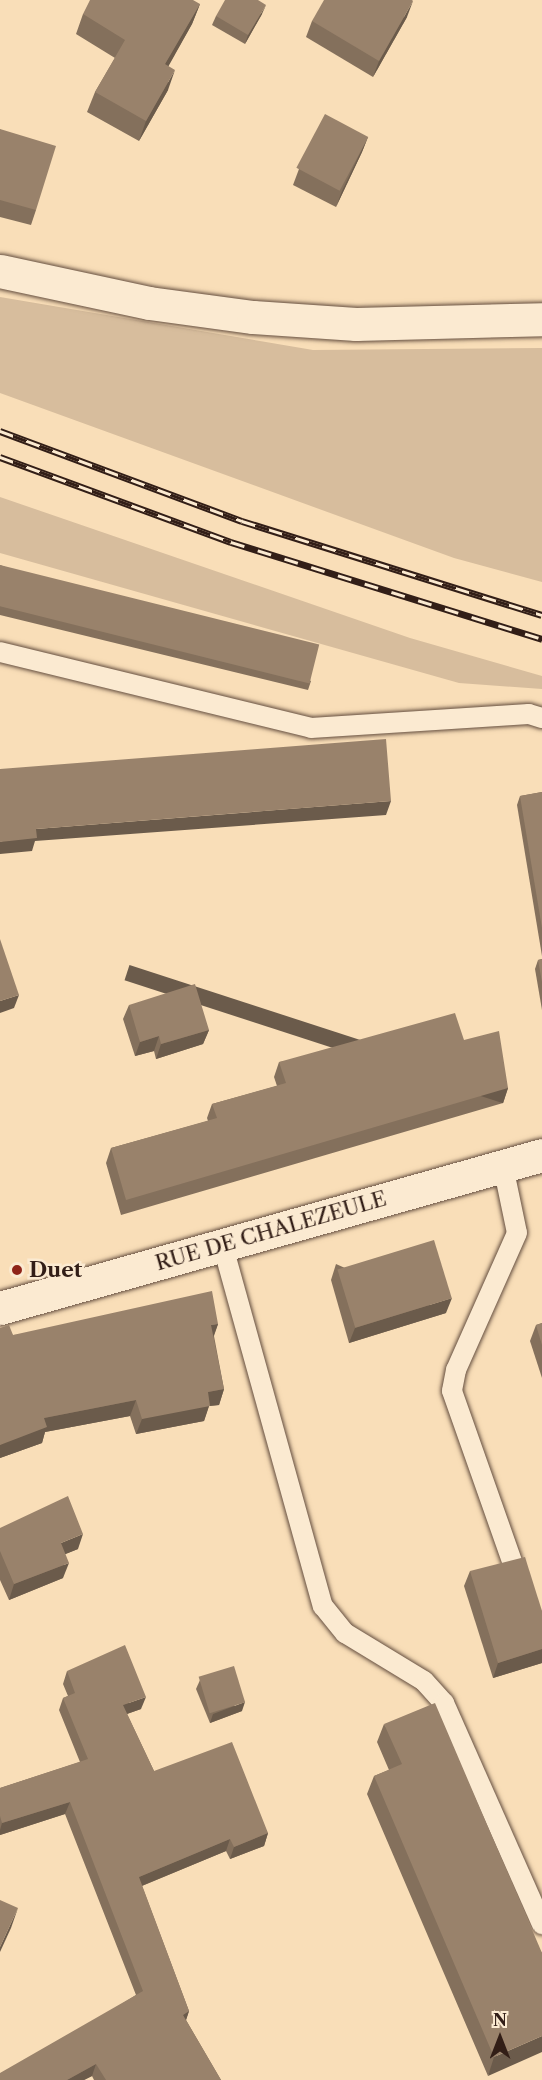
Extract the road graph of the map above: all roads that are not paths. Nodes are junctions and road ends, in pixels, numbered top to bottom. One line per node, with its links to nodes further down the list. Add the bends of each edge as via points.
1 (0, 271): 2 (street, via 149,303 253,318 356,324)
2 (542, 319)
3 (0, 651): 4 (lane, via 311,728 530,714)
4 (542, 718)
5 (542, 1155): 6 (street, RUE DE CHALEZEULE)
6 (503, 1166): 7 (street, RUE DE CHALEZEULE); 9 (lane, via 517,1233 456,1370 452,1391)
7 (222, 1243): 8 (street, RUE DE CHALEZEULE); 10 (lane, via 323,1606 345,1633 424,1681 444,1702)
8 (0, 1308)
9 (512, 1561)
10 (542, 1924)

